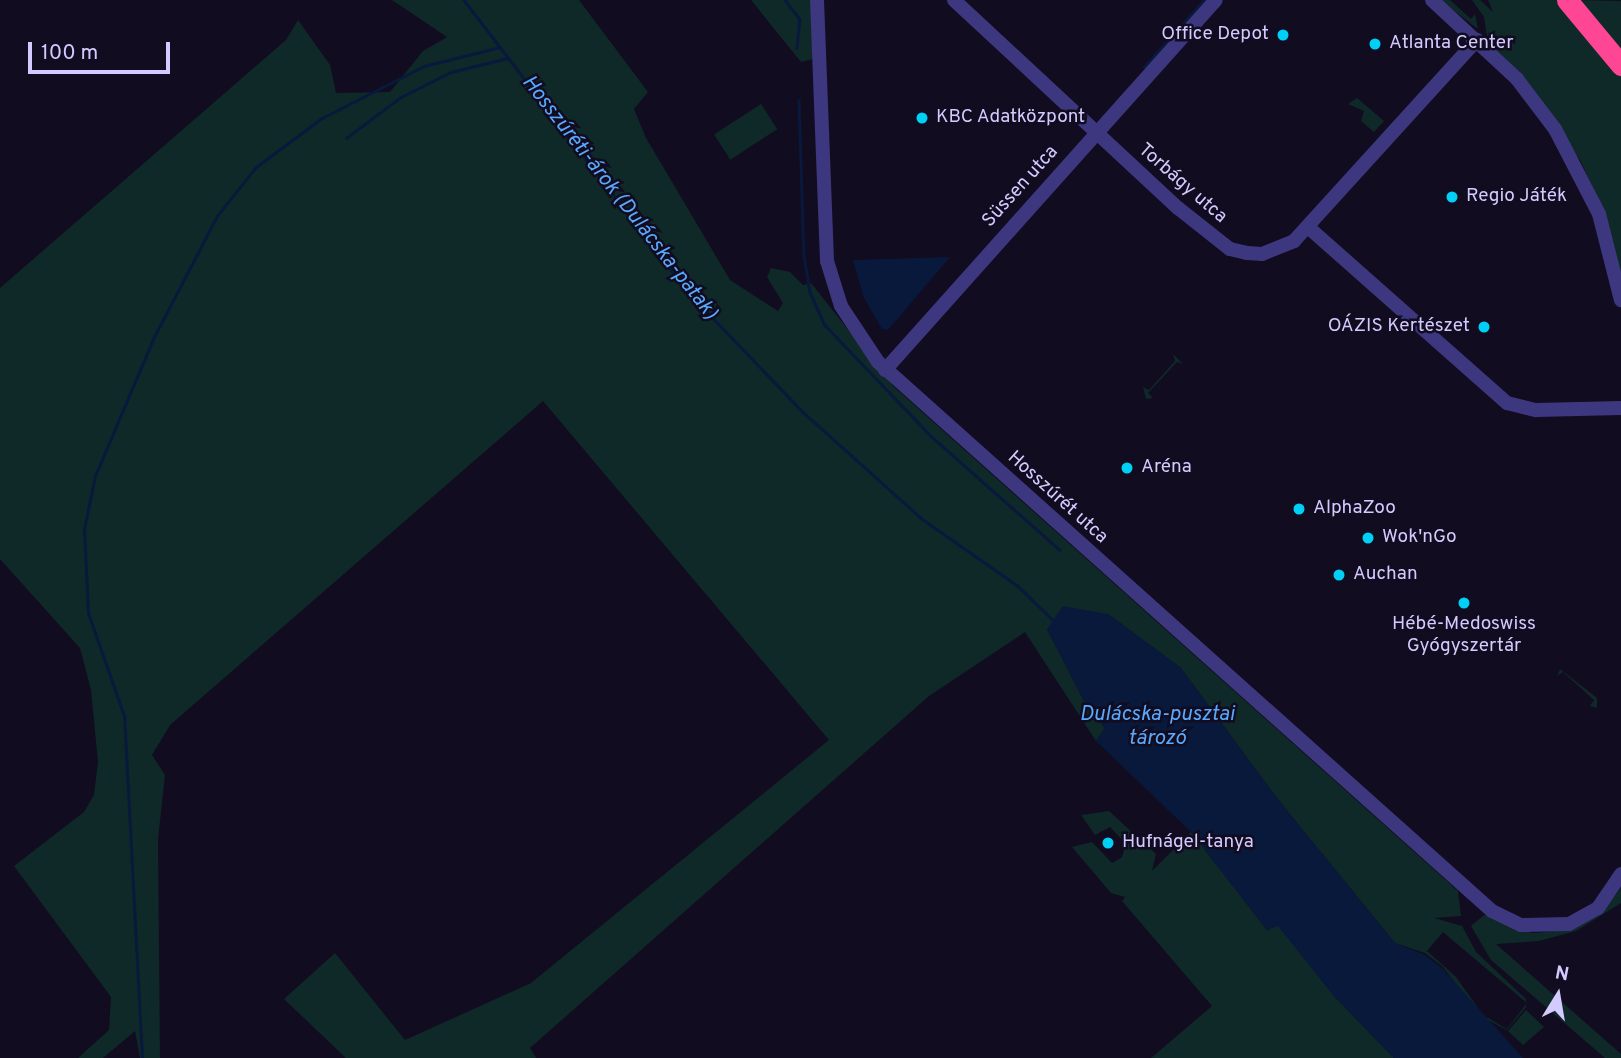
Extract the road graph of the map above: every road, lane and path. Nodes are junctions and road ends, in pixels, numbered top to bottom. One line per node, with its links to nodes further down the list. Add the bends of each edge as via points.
1 (817, 0): 11 (street, Hosszúrét utca, via 827,261 851,326)
2 (954, 0): 8 (street, Torbágy utca)
3 (1216, 0): 8 (street, Süssen utca)
4 (1432, 0): 6 (street)
5 (1567, 0): 7 (highway)
6 (1476, 40): 9 (street, Torbágy utca); 10 (street, via 1532,96 1568,150 1601,220)
7 (1621, 65)
8 (1095, 133): 9 (street, Torbágy utca, via 1230,249 1262,254 1294,241); 11 (street, Süssen utca)
9 (1308, 227): 12 (street, via 1507,403 1536,410)
10 (1621, 300)
11 (886, 370): 13 (street, Hosszúrét utca, via 1492,911 1533,927 1569,924 1598,908)
12 (1621, 408)
13 (1621, 874)

